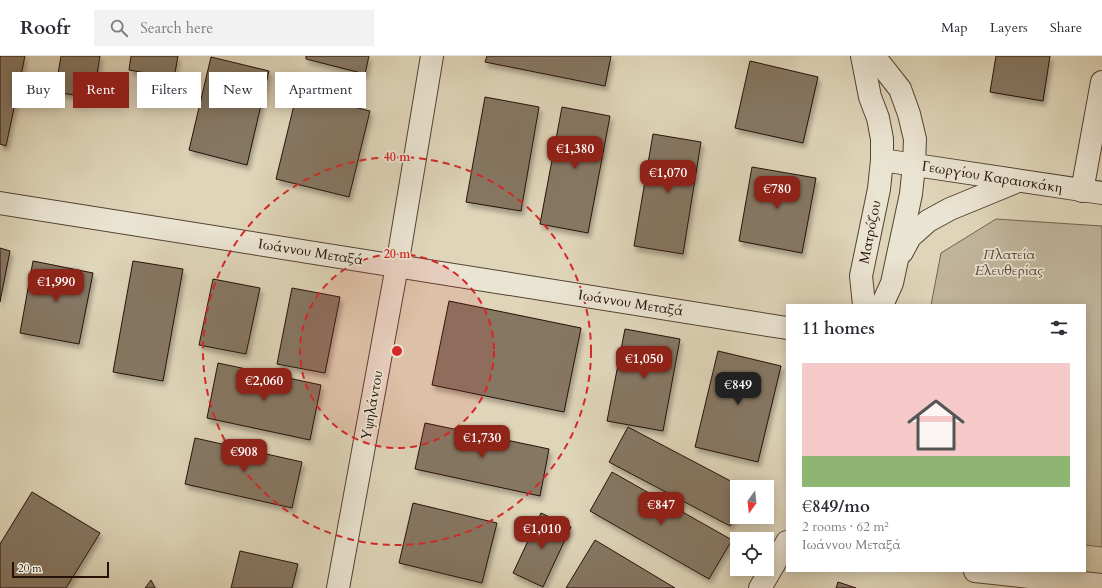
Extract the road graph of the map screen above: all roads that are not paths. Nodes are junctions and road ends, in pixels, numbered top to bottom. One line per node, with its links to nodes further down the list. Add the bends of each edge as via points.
1 (432, 56): 11 (street, Υψηλάντου)
2 (862, 56): 5 (street, Ματρόζου, via 870,97 881,132)
3 (874, 56): 6 (street, via 900,89 915,138)
4 (1102, 82): 8 (street)
5 (882, 160): 6 (street, Γεωργίου Καραισκάκη); 12 (street, Ματρόζου, via 879,189 861,276)
6 (914, 165): 7 (street, Γεωργίου Καραισκάκη); 10 (street)
7 (1019, 181): 8 (street, Γεωργίου Καραισκάκη); 10 (street, via 950,209 928,221 910,237)
8 (1092, 192)
9 (0, 203): 11 (street, Ιωάννου Μεταξά)
10 (898, 258): 13 (street, via 892,283)
11 (398, 266): 14 (street, Ιωάννου Μεταξά); 18 (street, Υψηλάντου)
12 (864, 304)
13 (882, 304)
14 (786, 328)
15 (786, 547): 19 (street)
16 (984, 572): 17 (street)
17 (1102, 585)
18 (338, 588)
19 (760, 588)

